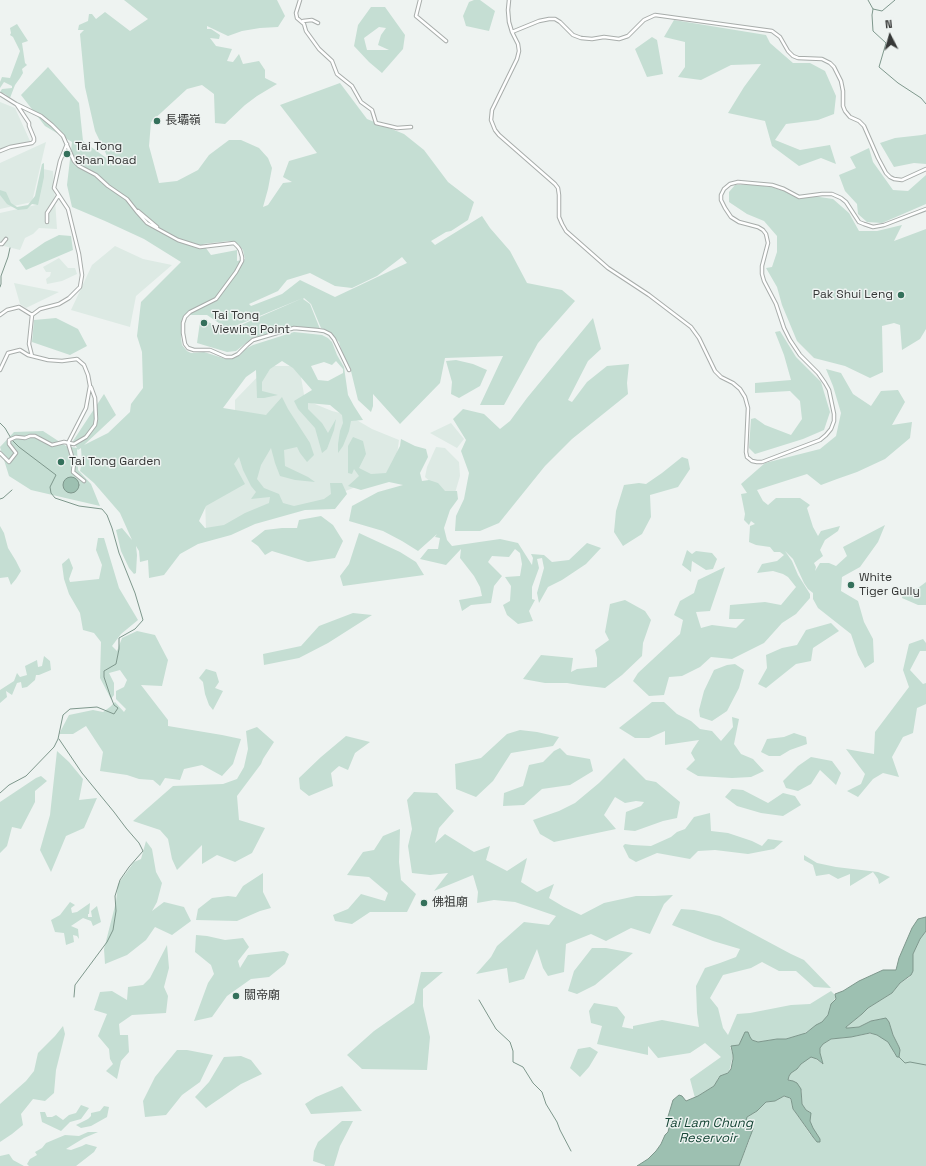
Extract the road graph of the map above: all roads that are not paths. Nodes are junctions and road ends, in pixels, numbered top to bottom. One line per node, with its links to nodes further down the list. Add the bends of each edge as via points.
1 (300, 0): 4 (street, via 296,13)
2 (509, 0): 6 (street, via 508,16)
3 (419, 1): 7 (street, via 416,16)
4 (303, 22): 5 (street, via 312,20); 10 (street, via 307,33 332,61 338,74 352,86 361,102 372,110 376,123 397,128)
5 (318, 23)
6 (512, 32): 15 (street, via 540,21 555,19 578,38 619,39 628,36 644,20 655,15 772,31 779,35 793,56 822,59 834,67 841,81 844,109 848,116 864,126 878,158 890,177 902,180); 17 (street, via 518,44 519,54 492,110 491,120 495,130 558,188 558,211 566,231 608,268 691,328 701,340 715,371 740,389 748,408 746,452 748,458 754,462 762,462 820,440 831,429 834,414 825,382 790,340 764,281 762,266 768,243 766,234 758,227 731,217 721,200 724,189 738,182 776,186 800,197 832,194 846,202 859,222 878,227)
7 (446, 41)
8 (0, 94): 9 (street)
9 (16, 104): 11 (street, via 41,116 63,136); 14 (street, via 29,123 34,141)
10 (411, 127)
11 (67, 144): 12 (street); 13 (street)
12 (63, 151): 13 (street); 16 (street, via 54,188)
13 (70, 151): 25 (street, via 79,166 96,175 127,199 134,209 159,229 178,240 200,247 234,243 240,250 242,261 216,299 186,316 183,336 184,344 189,349 210,350 226,357 233,357 253,340 294,328 317,330 330,334)
14 (0, 152)
15 (926, 169)
16 (58, 196): 18 (street, via 48,213); 22 (street, via 68,209 79,254 82,275 80,288 59,304 40,309)
17 (926, 209)
18 (47, 222)
19 (6, 239): 20 (street)
20 (0, 244)
21 (0, 315): 22 (street, via 7,310 19,308)
22 (32, 315): 23 (street, via 29,344)
23 (32, 356): 24 (street, via 20,350 8,353); 26 (street, via 62,361 76,359 84,364)
24 (0, 370)
25 (349, 370)
26 (90, 386): 27 (street, via 86,408); 27 (street, via 95,398 95,425 86,437 74,444)
27 (68, 443): 28 (street, via 52,445 35,436 16,437 9,440 16,453 9,462); 29 (street, via 74,463 73,472)
28 (0, 453)
29 (84, 481)

